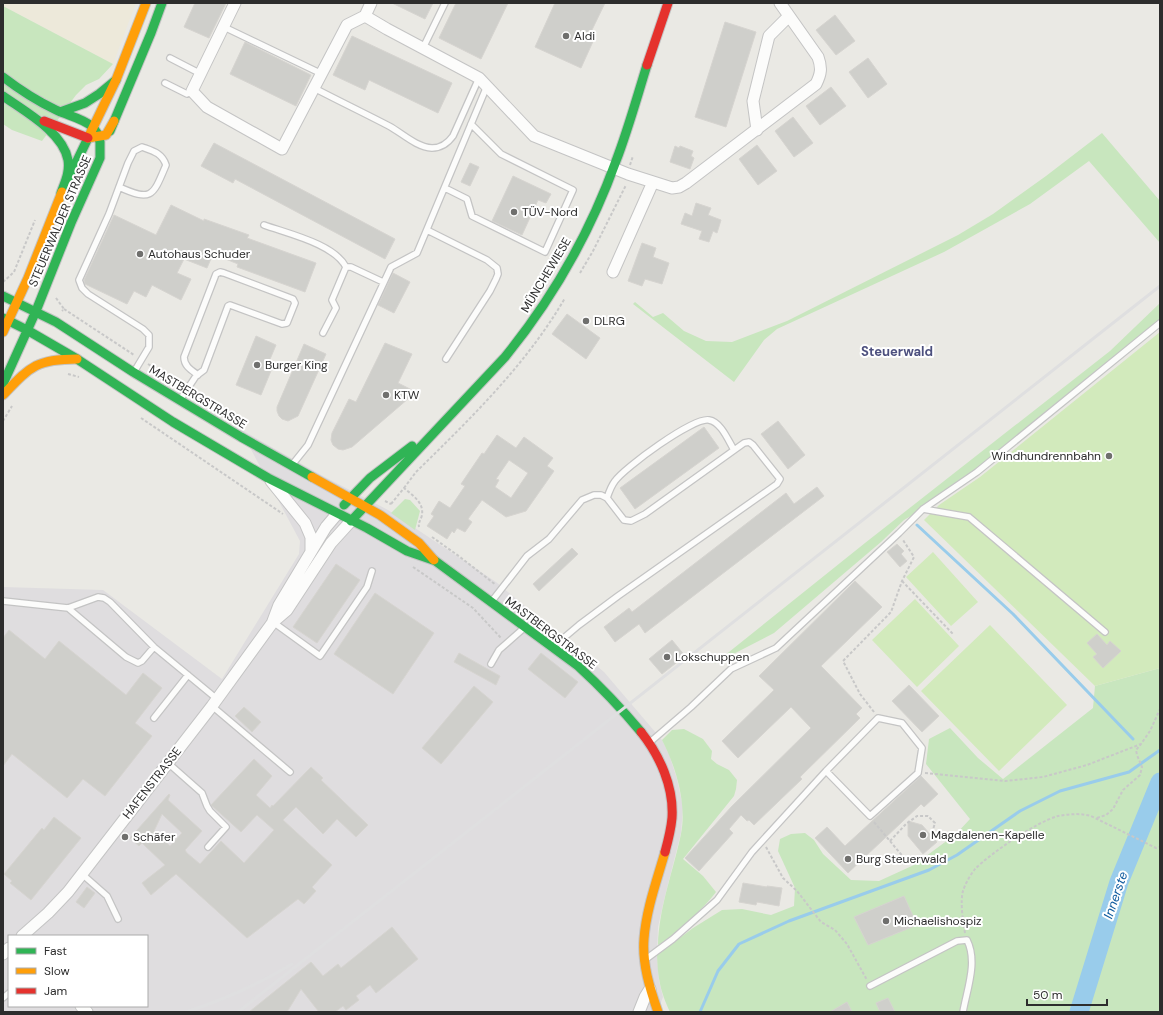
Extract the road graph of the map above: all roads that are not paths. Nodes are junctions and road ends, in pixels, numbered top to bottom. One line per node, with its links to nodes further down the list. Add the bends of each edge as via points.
1 (146, 3): 17 (main road, STEUERWALDER STRASSE)
2 (162, 3): 25 (main road, STEUERWALDER STRASSE)
3 (235, 3): 10 (street)
4 (371, 3): 8 (street)
5 (445, 3): 11 (lane)
6 (668, 3): 32 (main road, MÜNCHEWIESE)
7 (780, 3): 9 (street)
8 (365, 16): 11 (street); 14 (street, via 346,26)
9 (789, 16): 28 (street, via 769,36 753,101); 28 (street, via 818,57 821,66 820,76 816,84)
10 (224, 27): 13 (street); 14 (lane)
11 (423, 48): 16 (street)
12 (170, 58): 13 (lane)
13 (201, 74): 21 (street)
14 (322, 74): 20 (street)
15 (3, 77): 23 (main road)
16 (479, 78): 19 (street); 20 (lane, via 453,136 437,147 424,146 413,141)
17 (116, 80): 23 (main road, via 85,103); 27 (main road, STEUERWALDER STRASSE)
18 (165, 83): 21 (lane, via 187,94)
19 (487, 86): 26 (lane); 32 (street, via 534,136)
20 (314, 88): 21 (street, via 282,149 207,107)
21 (192, 91)
22 (3, 96): 24 (main road)
23 (60, 112): 27 (main road, via 83,120)
24 (35, 118): 29 (main road); 36 (main road, via 60,141 65,151 68,172)
25 (114, 121): 30 (main road, STEUERWALDER STRASSE, via 106,135); 31 (main road, STEUERWALDER STRASSE)
26 (471, 124): 35 (lane); 35 (lane, via 501,154 573,190 545,252 472,216 468,198)
27 (93, 127): 29 (main road, STEUERWALDER STRASSE); 30 (main road)
28 (757, 130): 33 (street, via 679,187 672,188)
29 (88, 138): 30 (main road, STEUERWALDER STRASSE); 36 (main road, STEUERWALDER STRASSE)
30 (98, 138): 31 (main road)
31 (100, 158): 44 (main road, STEUERWALDER STRASSE)
32 (613, 168): 33 (street); 57 (main road, MÜNCHEWIESE, via 574,255 535,319 505,357)
33 (653, 182): 40 (street)
34 (119, 187): 34 (lane, via 134,151 142,147 164,158 166,165 150,195 134,194); 52 (lane, via 79,280 88,294 149,335 149,347)
35 (445, 188): 38 (lane)
36 (61, 193): 43 (main road, STEUERWALDER STRASSE)
37 (264, 225): 39 (lane, via 329,250 340,258)
38 (427, 230): 41 (lane, via 417,253 391,267); 51 (lane, via 487,260 498,272 490,291)
39 (346, 268): 41 (lane, via 351,267); 49 (lane, via 332,300 336,308)
40 (613, 272)
41 (383, 282): 59 (lane, via 308,445)
42 (3, 296): 43 (main road, MASTBERGSTRASSE)
43 (17, 302): 44 (main road, MASTBERGSTRASSE); 45 (main road, STEUERWALDER STRASSE)
44 (36, 311): 47 (main road, STEUERWALDER STRASSE); 52 (main road, MASTBERGSTRASSE)
45 (5, 319): 47 (main road, MASTBERGSTRASSE); 48 (main road, STEUERWALDER STRASSE)
46 (1160, 323): 64 (lane, via 977,472)
47 (27, 330): 50 (main road, MASTBERGSTRASSE); 54 (main road, STEUERWALDER STRASSE)
48 (3, 332)
49 (323, 333)
50 (76, 359): 55 (main road, via 42,363 25,372); 60 (main road, MASTBERGSTRASSE, via 172,422)
51 (446, 359)
52 (133, 372): 56 (main road, MASTBERGSTRASSE)
53 (198, 375): 53 (lane, via 204,370 228,306 282,324 286,323 295,303 293,299 224,273 216,274 184,357 189,369); 56 (lane)
54 (3, 384)
55 (3, 395)
56 (180, 400): 59 (main road, MASTBERGSTRASSE)
57 (444, 421): 61 (main road, MÜNCHEWIESE, via 370,478); 63 (main road, MÜNCHEWIESE)
58 (734, 450): 62 (lane, via 632,522 624,520); 62 (lane, via 715,422 699,421 671,436 621,474 614,482); 77 (lane, via 749,442 780,479 618,596)
59 (292, 466): 61 (main road, MASTBERGSTRASSE)
60 (268, 478): 65 (main road, MASTBERGSTRASSE); 67 (street, via 305,523 311,537)
61 (350, 498): 63 (main road, MASTBERGSTRASSE); 65 (main road)
62 (607, 498): 71 (lane, via 594,494 582,500 549,539 527,556)
63 (365, 507): 66 (main road); 68 (main road, MASTBERGSTRASSE, via 420,543)
64 (923, 509): 75 (lane, via 969,517); 82 (lane, via 776,648 731,668 692,707)
65 (337, 514): 66 (main road, MASTBERGSTRASSE); 67 (street, HAFENSTRASSE)
66 (352, 521): 68 (main road, MASTBERGSTRASSE, via 407,551); 73 (street, HAFENSTRASSE, via 331,543 287,610)
67 (310, 554): 73 (street, HAFENSTRASSE, via 279,605)
68 (433, 560): 71 (main road, MASTBERGSTRASSE)
69 (372, 571): 73 (lane, via 367,587 320,656)
70 (3, 601): 72 (lane)
71 (490, 603): 74 (main road, MASTBERGSTRASSE)
72 (68, 608): 76 (lane, via 98,597 104,598); 76 (lane, via 138,663)
73 (273, 622): 80 (street, HAFENSTRASSE)
74 (525, 628): 77 (main road, MASTBERGSTRASSE); 78 (lane, via 499,650)
75 (1106, 632)
76 (154, 647): 79 (lane)
77 (553, 647): 82 (main road, MASTBERGSTRASSE, via 600,686)
78 (491, 664)
79 (188, 675): 80 (lane); 81 (lane)
80 (214, 702): 83 (street, HAFENSTRASSE); 85 (lane)
81 (154, 718)
82 (649, 743): 90 (main road, MASTBERGSTRASSE, via 663,769 670,791 672,819 668,844 646,922)
83 (168, 762): 86 (lane, via 202,793 210,812 226,827); 87 (street, HAFENSTRASSE)
84 (826, 771): 84 (lane, via 870,816 918,773 922,748 902,723 878,718); 90 (lane, via 762,840 717,900 673,939)
85 (290, 772)
86 (208, 847)
87 (82, 874): 88 (lane, via 107,896); 89 (street, HAFENSTRASSE, via 48,914)
88 (118, 919)
89 (23, 935)
90 (644, 960): 92 (main road, MASTBERGSTRASSE)
91 (870, 986): 95 (lane, via 957,941 966,940 971,948 972,961)
92 (650, 989): 93 (street); 94 (main road, MASTBERGSTRASSE)
93 (639, 1012)
94 (658, 1012)
95 (963, 1012)

